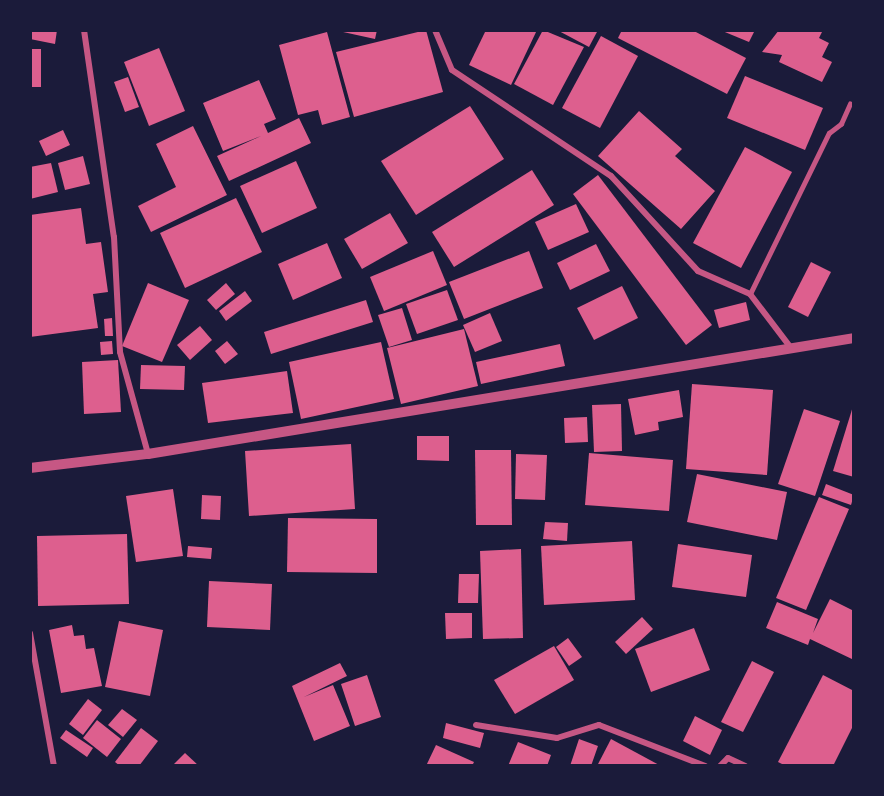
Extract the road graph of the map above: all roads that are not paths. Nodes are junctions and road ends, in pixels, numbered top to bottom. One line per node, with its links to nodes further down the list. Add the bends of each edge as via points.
1 (84, 30): 7 (street, via 114,237 120,352)
2 (435, 30): 4 (street, via 452,70 611,176 698,271)
3 (850, 104): 4 (lane, via 841,124 829,133)
4 (750, 294): 6 (street)
5 (854, 338): 6 (street)
6 (791, 348): 7 (street)
7 (148, 454): 8 (street)
8 (30, 468)
9 (30, 633): 11 (street)
10 (476, 725): 12 (street, via 557,738 599,725)
11 (54, 766)
12 (705, 766)
13 (720, 766): 14 (street, via 728,758)
14 (744, 766)

